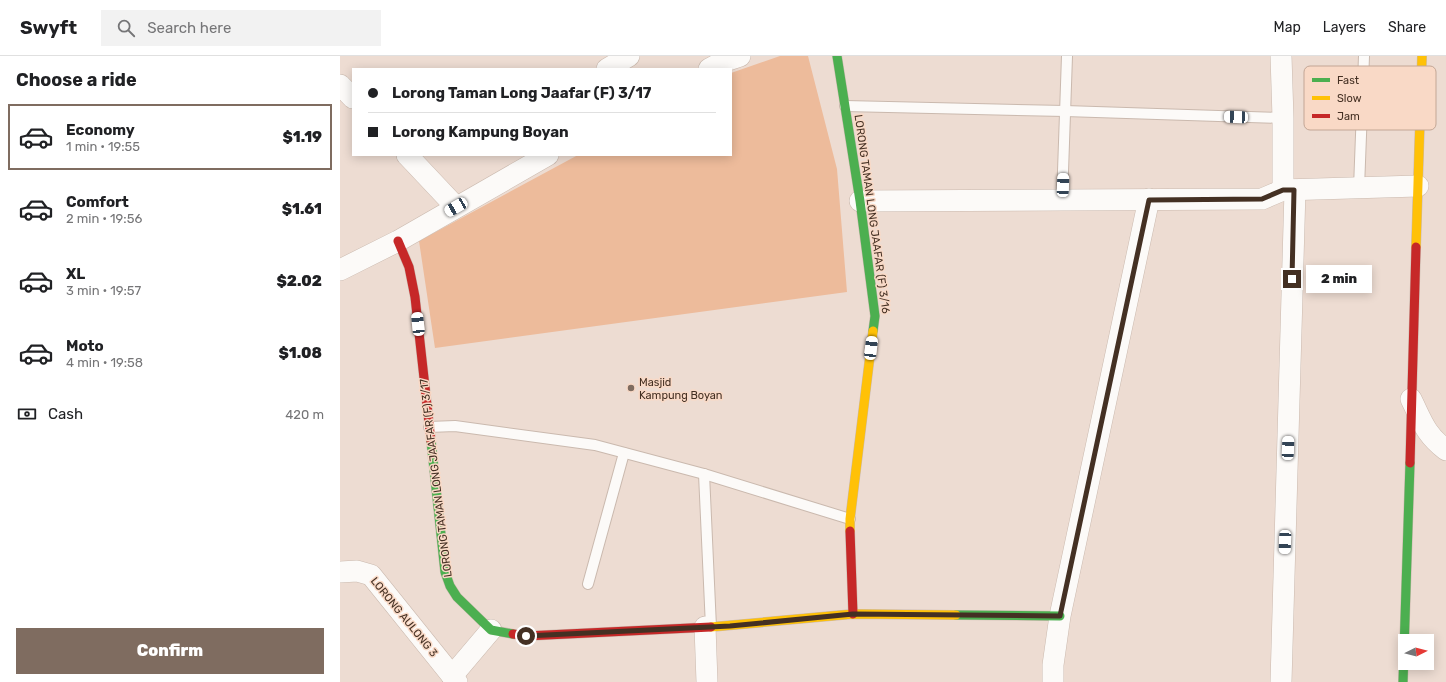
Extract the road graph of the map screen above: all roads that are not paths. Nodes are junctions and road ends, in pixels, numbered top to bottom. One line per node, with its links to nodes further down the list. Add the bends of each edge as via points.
1 (629, 56): 9 (street)
2 (837, 56): 12 (street, LORONG TAMAN LONG JAAFAR (F) 3/16)
3 (1067, 56): 13 (lane)
4 (1281, 56): 14 (street)
5 (1364, 56): 7 (lane)
6 (1422, 56): 8 (street)
7 (1364, 66)
8 (1422, 66)
9 (609, 68)
10 (340, 85): 11 (street)
11 (352, 97)
12 (845, 106): 13 (lane); 24 (street, LORONG TAMAN LONG JAAFAR (F) 3/16)
13 (1065, 111): 14 (lane); 22 (lane)
14 (1283, 118): 21 (street)
15 (1362, 130): 20 (lane)
16 (1420, 130): 19 (street)
17 (408, 156): 25 (street)
18 (536, 158): 25 (street)
19 (1418, 186): 20 (street); 28 (street)
20 (1360, 188): 21 (street)
21 (1289, 190): 23 (street, via 1262,199); 43 (street)
22 (1062, 200): 23 (street); 24 (street)
23 (1149, 200): 37 (street)
24 (860, 201): 33 (street, LORONG TAMAN LONG JAAFAR (F) 3/16, via 875,316)
25 (456, 207): 26 (street)
26 (398, 241): 27 (street); 29 (street, LORONG TAMAN LONG JAAFAR (F) 3/17, via 409,267 415,297)
27 (340, 270)
28 (1411, 399): 30 (street, via 1426,431); 44 (street)
29 (428, 427): 31 (lane, via 463,427 595,445); 39 (street, LORONG TAMAN LONG JAAFAR (F) 3/17, via 445,572 457,597)
30 (1446, 450)
31 (624, 453): 32 (lane); 35 (lane)
32 (704, 474): 33 (lane); 38 (lane)
33 (850, 519): 36 (street, LORONG TAMAN LONG JAAFAR (F) 3/16)
34 (340, 572): 40 (street, LORONG AULONG 3, via 357,571 371,575)
35 (588, 584)
36 (853, 614): 37 (street); 38 (street)
37 (1060, 616): 42 (street)
38 (708, 627): 39 (street, via 526,636); 41 (street)
39 (491, 630): 40 (street)
40 (455, 679)
41 (707, 682)
42 (1053, 682)
43 (1281, 682)
44 (1402, 682)

